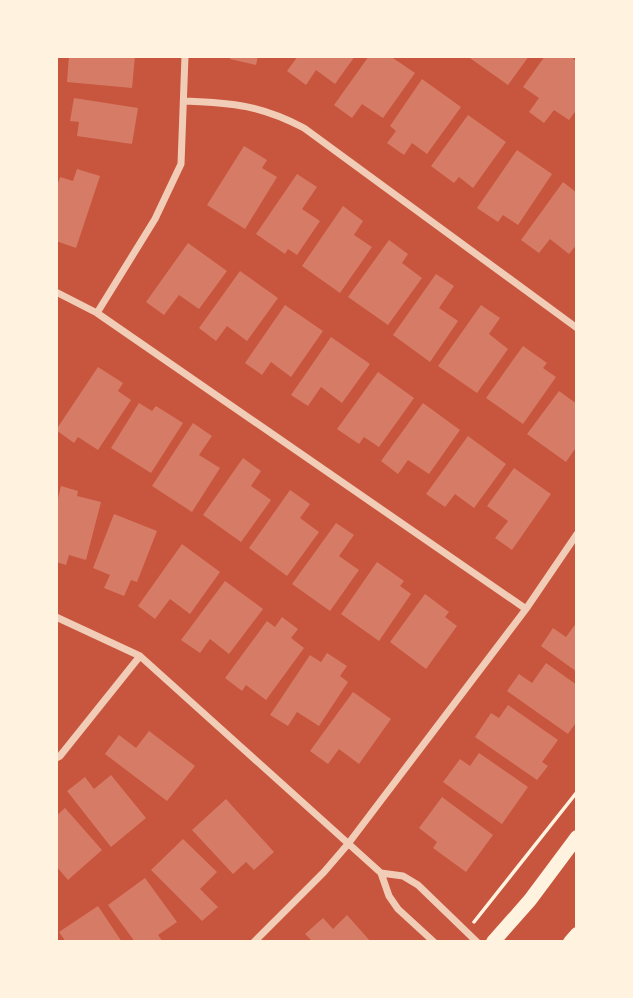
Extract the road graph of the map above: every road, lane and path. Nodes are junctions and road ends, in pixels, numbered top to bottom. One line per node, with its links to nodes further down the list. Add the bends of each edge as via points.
1 (185, 56): 2 (street)
2 (185, 101): 4 (street, via 181,164 155,219); 5 (street, via 253,106 304,128)
3 (56, 292): 4 (street)
4 (97, 313): 7 (street)
5 (577, 328)
6 (577, 534): 7 (street)
7 (526, 609): 13 (street)
8 (56, 617): 9 (street)
9 (140, 656): 10 (street); 13 (street)
10 (56, 758)
11 (577, 792): 15 (path)
12 (577, 837): 20 (main road)
13 (348, 844): 14 (street); 17 (street)
14 (381, 873): 15 (street, via 404,876 418,885); 18 (street, via 398,909)
15 (466, 932): 19 (street)
16 (577, 934): 21 (main road)
17 (254, 942)
18 (434, 942)
19 (477, 942)
20 (493, 942)
21 (570, 942)

